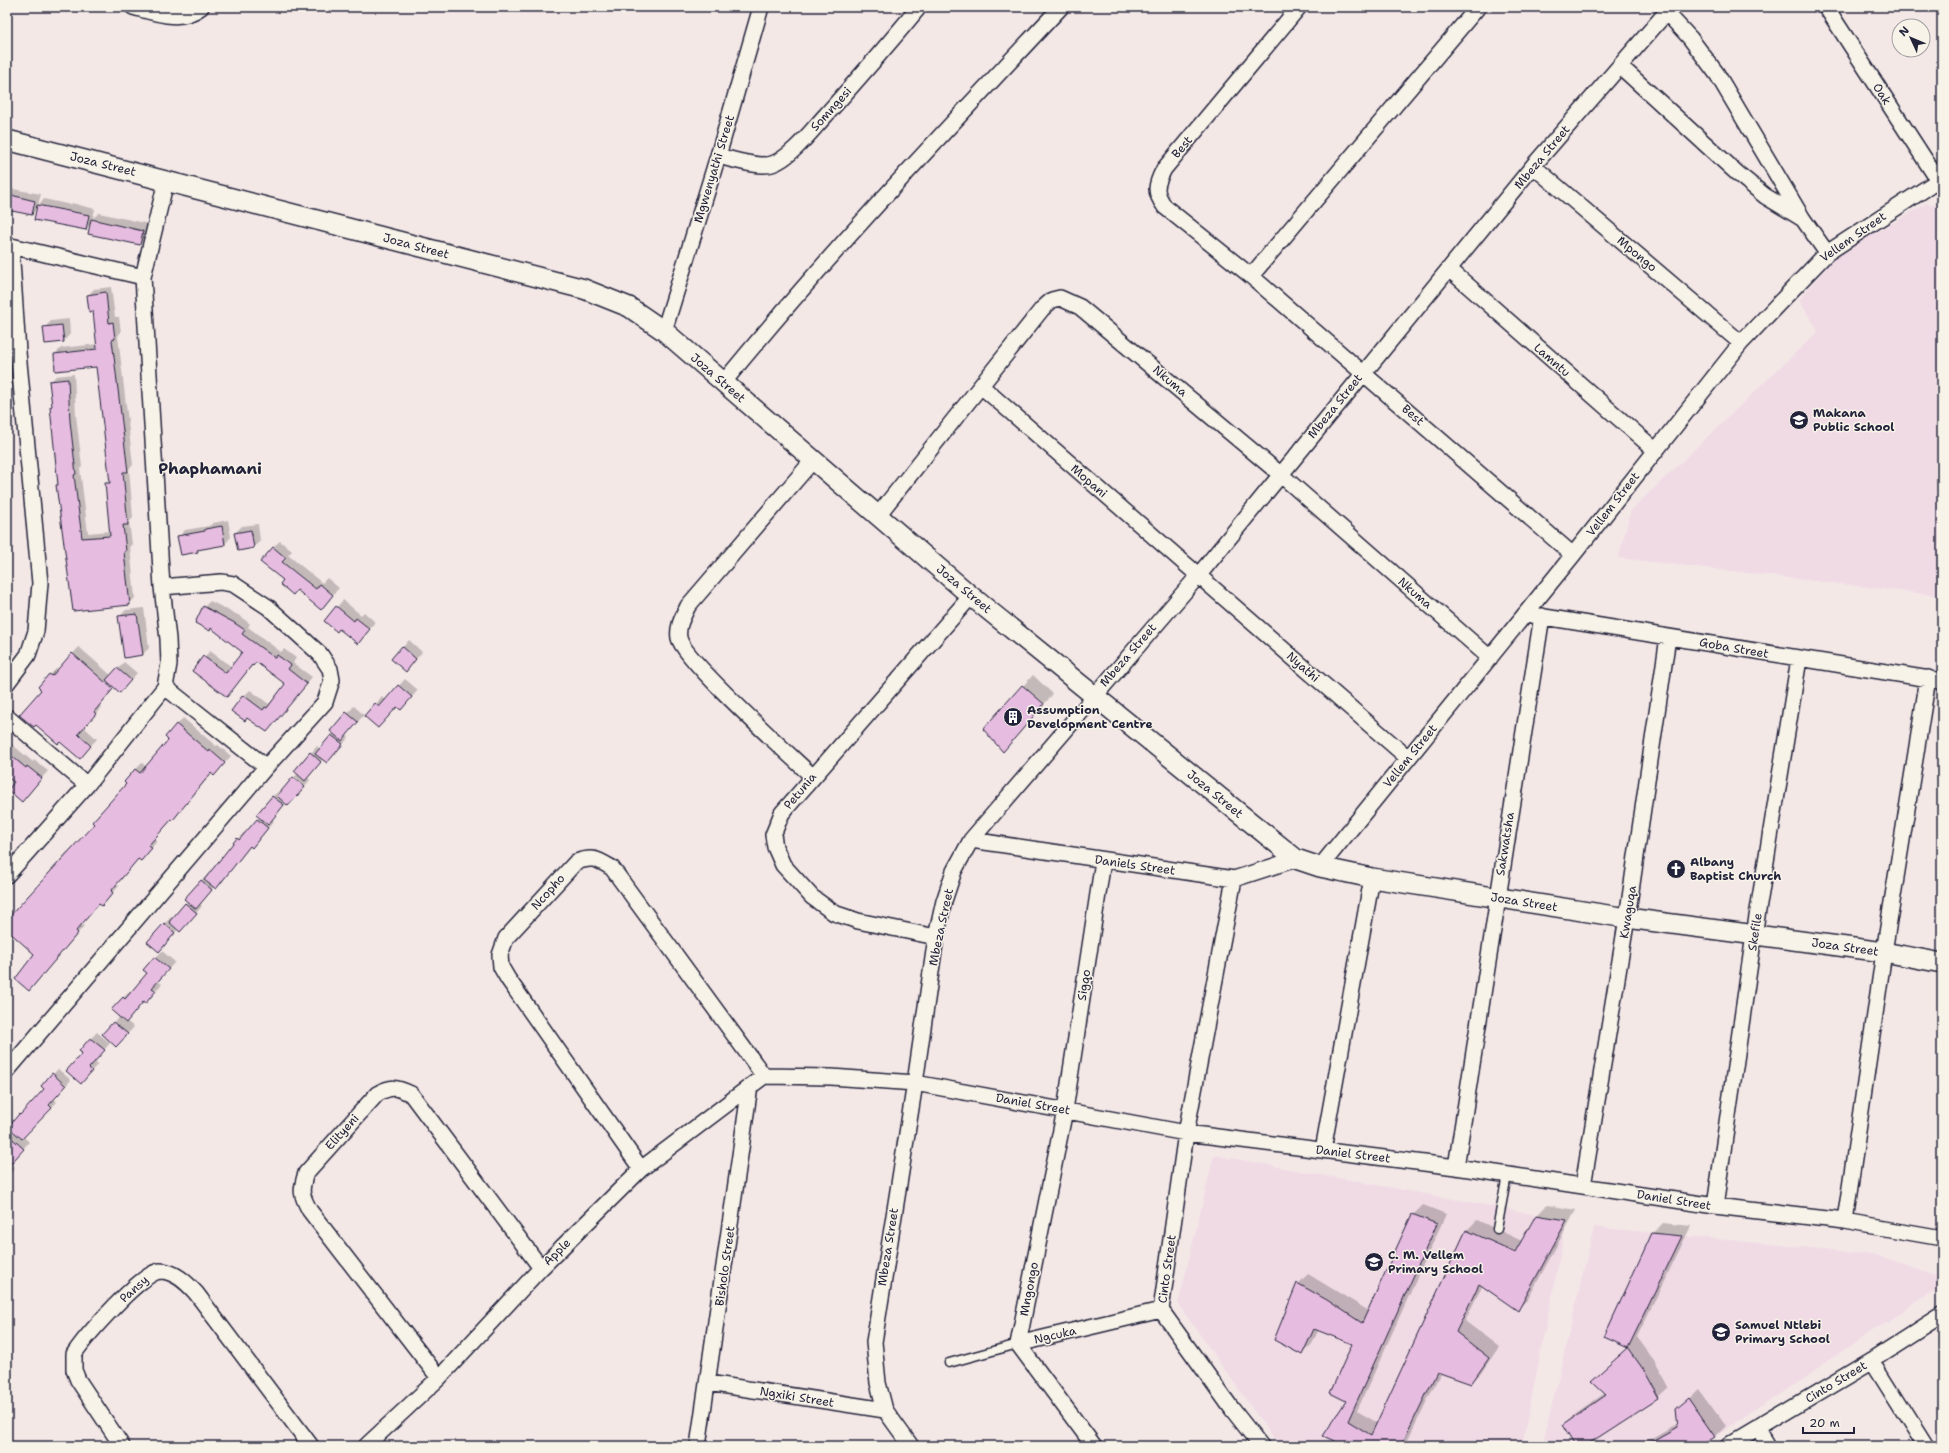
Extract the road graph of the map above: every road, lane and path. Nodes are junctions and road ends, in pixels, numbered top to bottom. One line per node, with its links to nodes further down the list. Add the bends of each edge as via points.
1 (133, 7): 2 (street, via 173,16 186,16)
2 (201, 7)
3 (761, 7): 12 (street, Mgwenyathi Street)
4 (920, 7): 12 (street, Somngesi, via 811,131 782,159 763,165)
5 (1061, 7): 25 (street, via 783,310)
6 (1299, 7): 20 (street, Best, via 1164,169 1157,182 1157,196 1165,208)
7 (1478, 7): 20 (street)
8 (1826, 7): 15 (street, Oak)
9 (1669, 9): 10 (street, Mbeza Street); 16 (street, via 1717,74)
10 (1620, 66): 13 (street, Mbeza Street); 16 (street, via 1737,173 1765,196)
11 (7, 140): 14 (street, Joza Street)
12 (718, 156): 22 (street, Mgwenyathi Street)
13 (1533, 166): 19 (street, Mbeza Street); 23 (street, Mpongo)
14 (166, 180): 21 (street); 22 (street, Joza Street, via 584,289 629,307)
15 (1941, 182): 18 (street, Vellem Street)
16 (1803, 219): 18 (street)
17 (9, 245): 21 (street); 41 (street, via 40,583 36,631 28,655)
18 (1827, 253): 23 (street, Vellem Street)
19 (1449, 269): 24 (street, Mbeza Street); 27 (street, Lamntu)
20 (1251, 276): 24 (street, Best)
21 (143, 277): 33 (street)
22 (664, 331): 25 (street, Joza Street)
23 (1741, 343): 27 (street, Vellem Street)
24 (1363, 372): 29 (street, Mbeza Street); 31 (street, Best)
25 (723, 383): 28 (street, Joza Street)
26 (981, 386): 29 (street, Nkuma, via 1042,309 1052,300 1067,300 1086,312); 30 (street, Nkuma); 32 (street, Mopani)
27 (1655, 450): 31 (street, Vellem Street)
28 (814, 459): 30 (street, Joza Street); 47 (street, via 688,606 679,624 680,640 696,661 720,688)
29 (1280, 474): 32 (street, Mbeza Street); 38 (street, Nkuma)
30 (878, 515): 34 (street, Joza Street)
31 (1573, 555): 35 (street, Vellem Street)
32 (1198, 576): 43 (street, Mbeza Street); 45 (street, Nyathi)
33 (162, 587): 42 (street, via 169,664); 46 (street, via 221,582 233,584 268,607 320,654 330,669 332,680 325,702)
34 (971, 596): 43 (street, Joza Street); 47 (street, Petunia)
35 (1525, 614): 36 (street, Goba Street); 38 (street, Vellem Street)
36 (1542, 616): 37 (street, Goba Street); 56 (street, Sakwatsha)
37 (1668, 637): 39 (street, Goba Street); 57 (street, Kwaguqa)
38 (1490, 658): 45 (street, Vellem Street)
39 (1799, 659): 40 (street, Goba Street); 58 (street, Skefile)
40 (1935, 679): 60 (street)
41 (7, 683)
42 (165, 687): 46 (street); 48 (street)
43 (1093, 696): 49 (street, Mbeza Street); 50 (street, Joza Street)
44 (7, 717): 48 (street)
45 (1408, 758): 52 (street, Vellem Street)
46 (266, 767): 62 (street)
47 (813, 777): 59 (street, Petunia, via 782,813 773,835 783,865 812,897 834,913 858,921)
48 (87, 785): 53 (street)
49 (971, 840): 51 (street, Daniels Street); 59 (street, Mbeza Street, via 954,871)
50 (1296, 859): 52 (street, Joza Street); 55 (street, Daniels Street)
51 (1104, 861): 55 (street, Daniels Street); 66 (street, Sigqo)
52 (1320, 867): 54 (street, Joza Street)
53 (7, 875)
54 (1372, 878): 56 (street, Joza Street); 68 (street)
55 (1234, 879): 67 (street, Cinto Street)
56 (1497, 898): 57 (street, Joza Street); 69 (street, Sakwatsha)
57 (1627, 918): 58 (street, Joza Street); 72 (street, Kwaguqa)
58 (1754, 935): 60 (street, Joza Street); 73 (street, Skefile)
59 (936, 937): 64 (street, Mbeza Street)
60 (1884, 952): 61 (street, Joza Street); 74 (street)
61 (1942, 963)
62 (10, 1061)
63 (764, 1076): 64 (street, Daniel Street); 65 (street, Apple); 70 (street, Ncopho, via 612,868 599,860 588,858 576,862 506,938 500,955 501,967)
64 (915, 1083): 66 (street, Daniel Street); 85 (street, Mbeza Street, via 874,1342 878,1383)
65 (750, 1086): 70 (street, Apple); 84 (street, Bisholo Street)
66 (1065, 1110): 67 (street, Daniel Street); 80 (street, Mngongo)
67 (1186, 1133): 68 (street, Daniel Street); 78 (street, Cinto Street)
68 (1323, 1150): 69 (street, Daniel Street)
69 (1456, 1167): 71 (street, Daniel Street)
70 (641, 1169): 77 (street, Apple)
71 (1507, 1175): 72 (street, Daniel Street); 75 (lane)
72 (1583, 1186): 73 (street, Daniel Street)
73 (1715, 1206): 74 (street, Daniel Street)
74 (1845, 1221): 76 (street, Daniel Street)
75 (1497, 1229)
76 (1942, 1238)
77 (541, 1268): 83 (street, Apple); 83 (street, Elityeni, via 411,1094 399,1088 387,1088 377,1094 306,1173 302,1197 310,1211)
78 (1161, 1310): 80 (street, Ngcuka); 93 (street, Cinto Street)
79 (1942, 1315): 81 (street, Cinto Street)
80 (1018, 1344): 82 (lane, Ngcuka); 92 (street)
81 (1872, 1360): 86 (street, Cinto Street); 96 (street)
82 (949, 1363)
83 (438, 1378): 89 (street, Apple)
84 (708, 1383): 85 (street, Ngxiki Street); 90 (street, Bisholo Street)
85 (885, 1410): 91 (street, Mbeza Street)
86 (1758, 1428): 94 (street, Cinto Street); 95 (street)
87 (122, 1446): 88 (street, Pansy, via 78,1380 74,1370 74,1354 141,1281 160,1271 178,1277 196,1293)
88 (311, 1446)
89 (366, 1446)
90 (698, 1446)
91 (911, 1446)
92 (1094, 1446)
93 (1261, 1446)
94 (1728, 1446)
95 (1769, 1446)
96 (1926, 1446)

